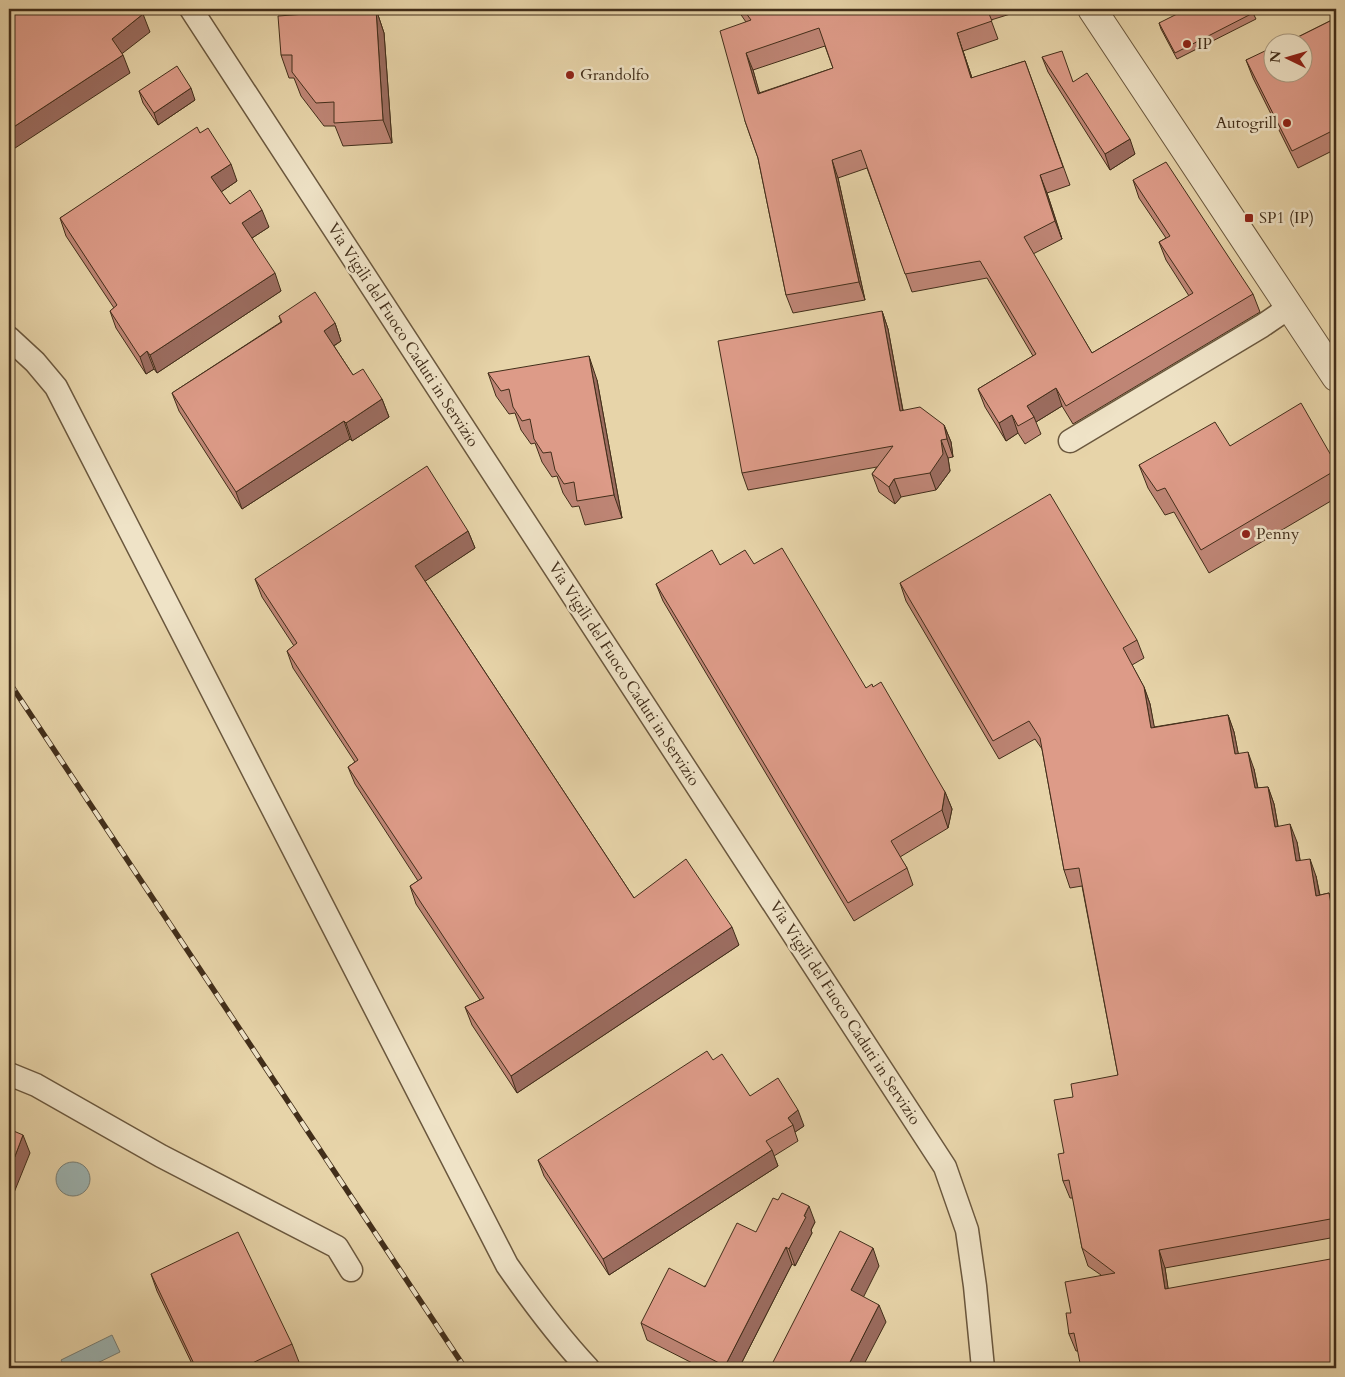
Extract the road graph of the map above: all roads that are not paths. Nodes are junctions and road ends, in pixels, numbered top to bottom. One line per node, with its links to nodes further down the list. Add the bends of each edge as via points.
1 (191, 9): 10 (street, Via Vigili del Fuoco Caduti in Servizio, via 945,1167 967,1230)
2 (1092, 9): 3 (street)
3 (1290, 308): 5 (street); 6 (street)
4 (9, 338): 9 (street, via 56,387 507,1265 564,1343)
5 (1336, 377)
6 (1070, 441)
7 (9, 1074): 8 (street, via 36,1085 160,1156 337,1247)
8 (351, 1270)
9 (588, 1368)
10 (983, 1368)

